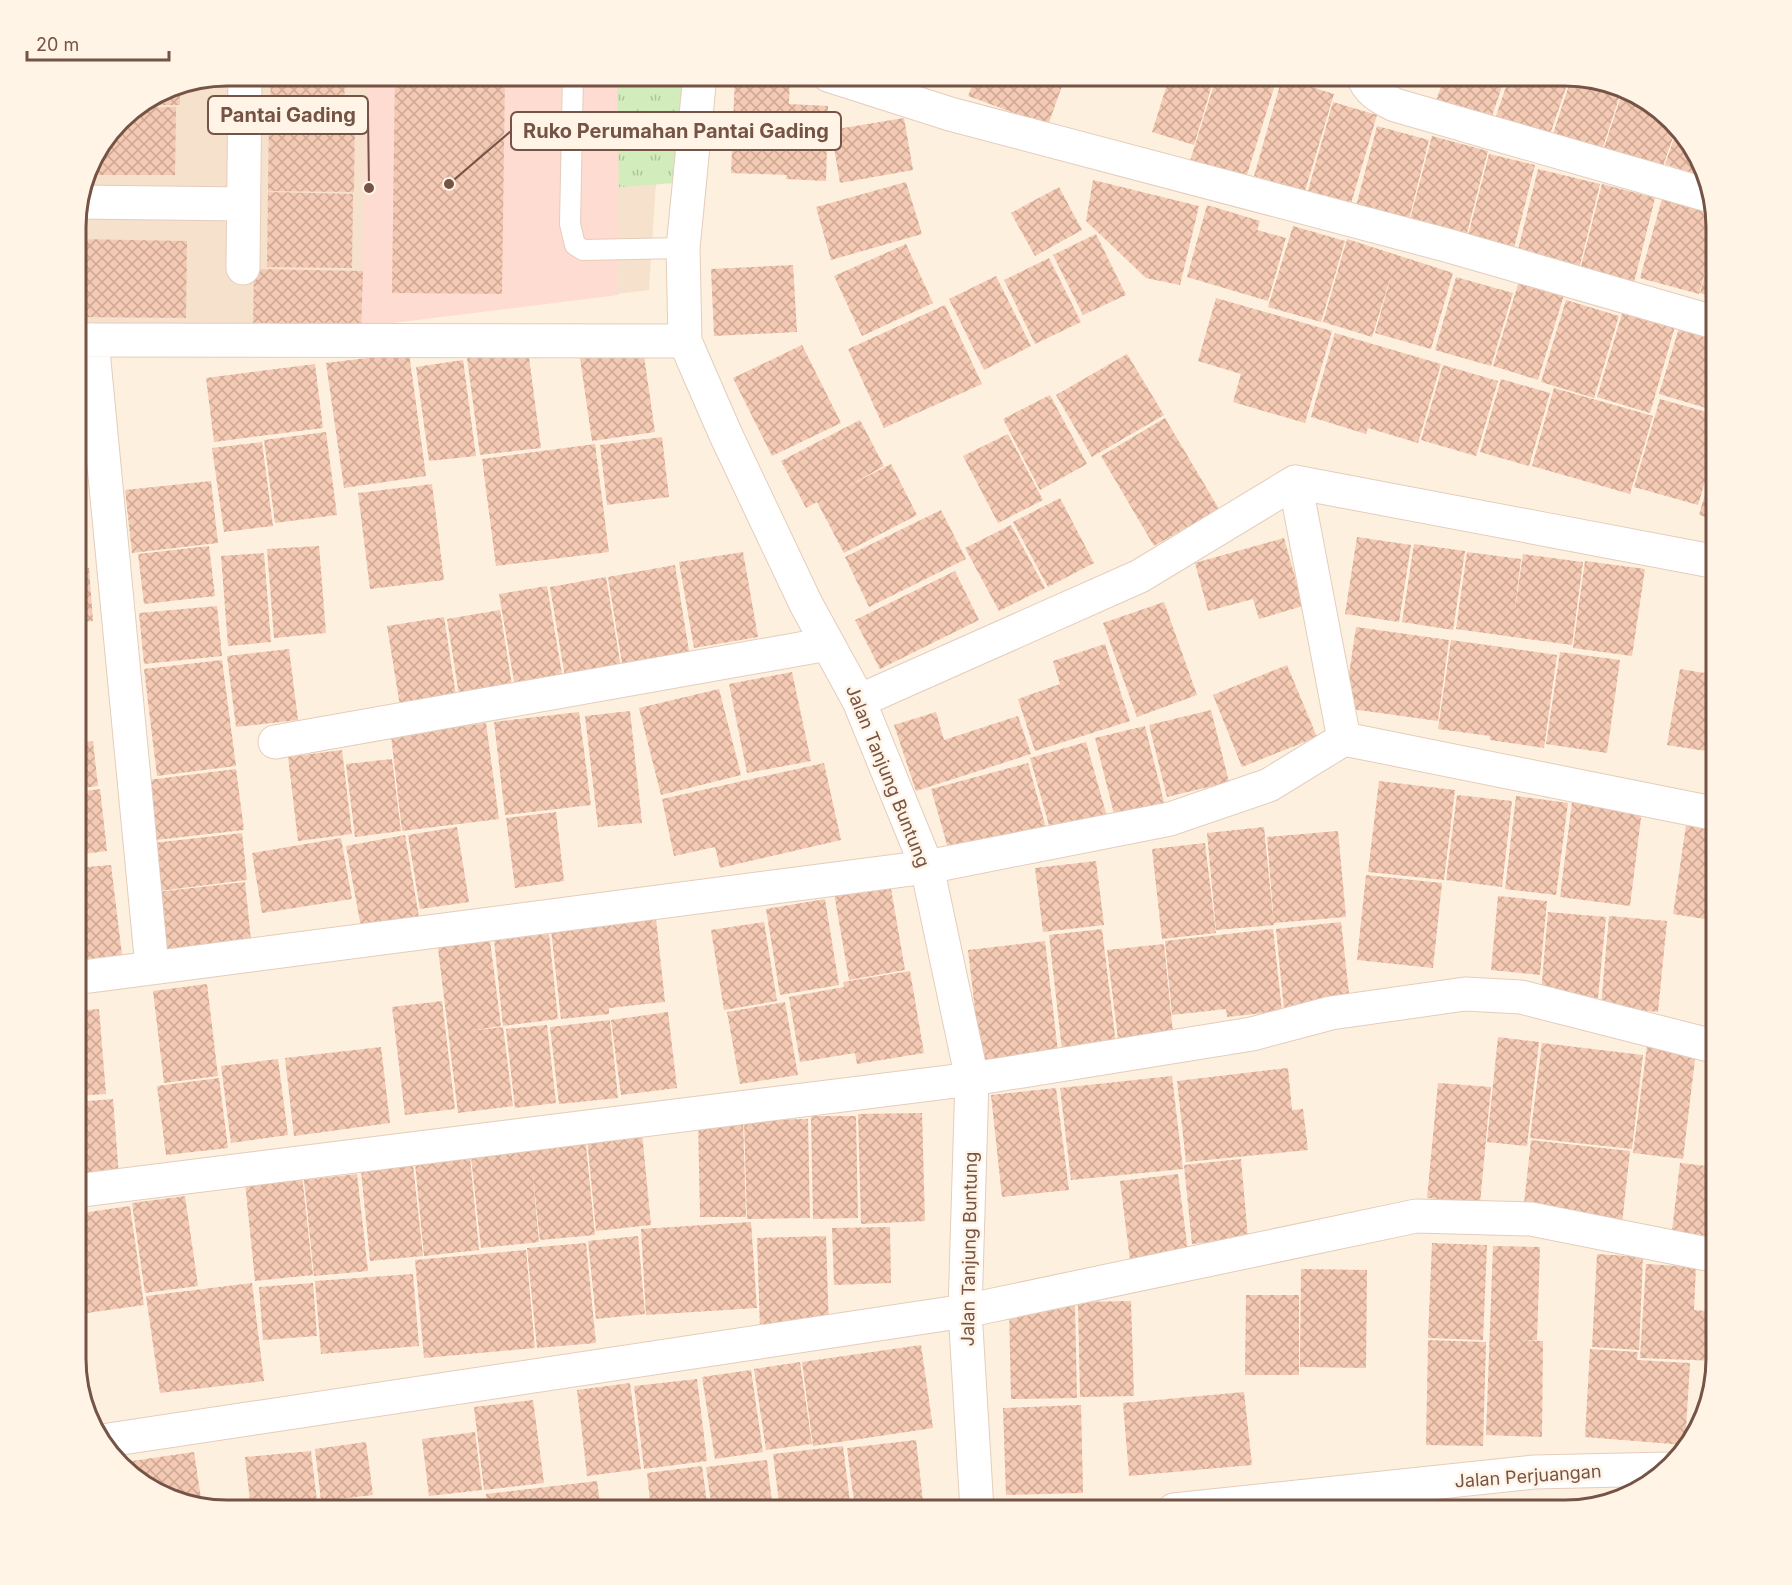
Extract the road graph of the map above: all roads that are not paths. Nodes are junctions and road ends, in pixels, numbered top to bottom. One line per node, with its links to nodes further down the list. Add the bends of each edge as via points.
1 (245, 86): 8 (street)
2 (573, 86): 9 (lane, via 570,224 575,244 583,250)
3 (699, 86): 9 (street, Jalan Tanjung Buntung)
4 (862, 86): 11 (street, via 950,114 1446,245)
5 (1368, 86): 6 (street, via 1378,97 1395,105)
6 (1703, 194)
7 (88, 202): 8 (street)
8 (243, 204): 10 (street)
9 (682, 248): 13 (street, Jalan Tanjung Buntung)
10 (243, 268)
11 (1706, 320)
12 (86, 340): 13 (street)
13 (685, 340): 17 (street, Jalan Tanjung Buntung, via 725,433)
14 (86, 358): 23 (street)
15 (1295, 482): 16 (street); 18 (street, via 1140,576); 19 (street)
16 (1706, 560)
17 (828, 644): 18 (street, Jalan Tanjung Buntung); 20 (street)
18 (860, 701): 22 (street, Jalan Tanjung Buntung)
19 (1344, 739): 21 (street); 22 (street, via 1269,785 1170,819)
20 (275, 742)
21 (1706, 812)
22 (927, 867): 23 (street); 26 (street, Jalan Tanjung Buntung)
23 (152, 967): 24 (street)
24 (86, 976)
25 (1706, 1044): 26 (street, via 1521,998 1465,994 1331,1013 1252,1034)
26 (972, 1079): 27 (street); 29 (street, Jalan Tanjung Buntung)
27 (86, 1190)
28 (1706, 1254): 29 (street, via 1531,1219 1416,1216)
29 (965, 1311): 30 (street); 32 (street, Jalan Tanjung Buntung)
30 (111, 1440)
31 (1652, 1469): 33 (street, Jalan Perjuangan, via 1534,1472)
32 (976, 1500)
33 (1269, 1500)

